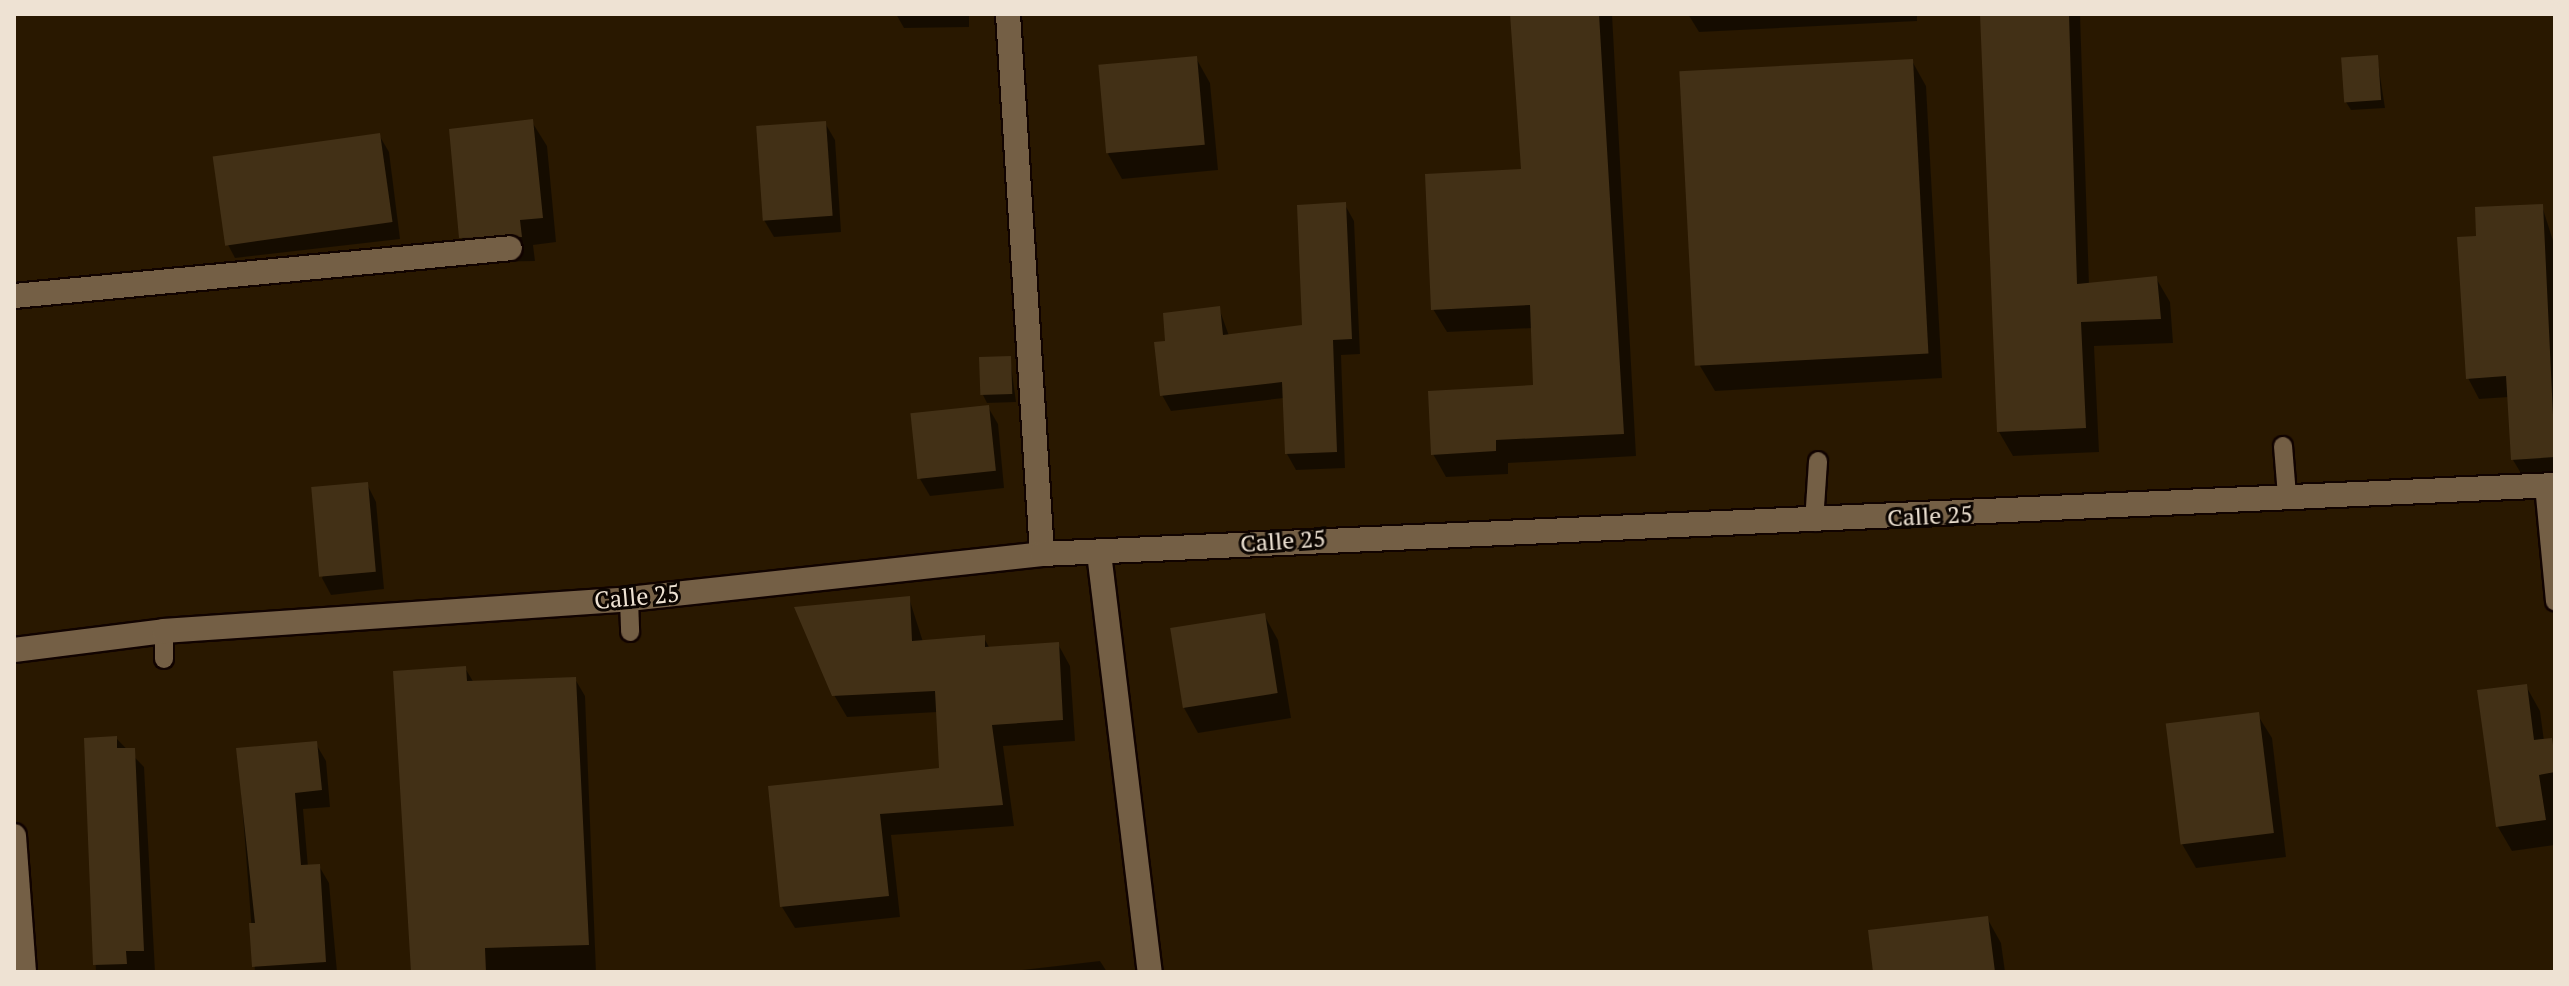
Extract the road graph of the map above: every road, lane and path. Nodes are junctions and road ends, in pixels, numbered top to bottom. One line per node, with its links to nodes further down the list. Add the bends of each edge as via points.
1 (1008, 14): 10 (street)
2 (510, 248): 3 (street)
3 (14, 296)
4 (2283, 446): 7 (lane)
5 (1818, 461): 8 (lane)
6 (2550, 485): 7 (street, Calle 25); 12 (lane)
7 (2287, 496): 8 (street, Calle 25)
8 (1814, 522): 9 (street, Calle 25, via 1409,532)
9 (1099, 553): 10 (street, Calle 25); 19 (street)
10 (1042, 554): 11 (street, Calle 25)
11 (629, 599): 13 (street, Calle 25); 14 (lane)
12 (2555, 601)
13 (164, 631): 15 (street, Calle 25); 16 (lane)
14 (630, 632)
15 (14, 650)
16 (164, 659)
17 (14, 836): 18 (street)
18 (24, 972)
19 (1150, 972)

